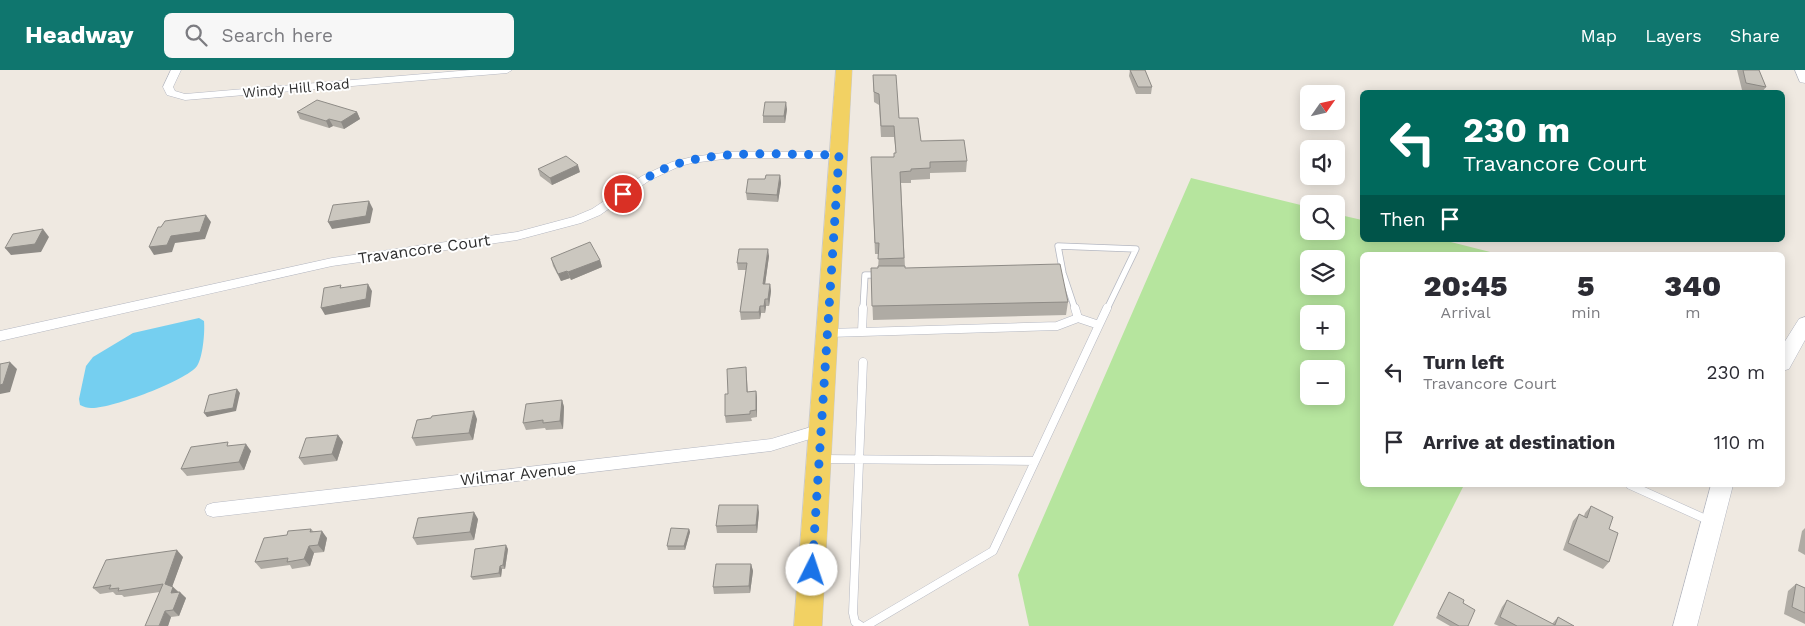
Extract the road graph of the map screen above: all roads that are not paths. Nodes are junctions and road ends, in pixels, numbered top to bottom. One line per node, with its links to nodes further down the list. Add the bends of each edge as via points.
1 (176, 70): 5 (street, Windy Hill Road, via 168,87 171,93 185,97)
2 (507, 70): 5 (street, Windy Hill Road)
3 (844, 70): 7 (main road)
4 (1802, 70): 6 (street)
5 (448, 73)
6 (1805, 79)
7 (839, 155): 15 (main road); 16 (street, Travancore Court, via 731,156 692,160 646,178 596,212 526,234 332,262)
8 (1053, 273): 9 (lane)
9 (1063, 273): 11 (lane); 13 (lane, via 1058,246 1136,249)
10 (892, 274): 14 (lane, via 865,275)
11 (1078, 318): 13 (lane); 14 (lane, via 1057,326)
12 (1805, 323): 17 (street)
13 (1099, 325): 22 (lane)
14 (862, 332): 15 (lane)
15 (827, 333): 19 (main road)
16 (0, 336)
17 (1785, 359)
18 (863, 362): 21 (lane)
19 (821, 430): 20 (main road); 25 (street, Wilmar Avenue, via 748,448)
20 (819, 459): 21 (lane); 27 (main road)
21 (858, 460): 22 (lane); 28 (lane, via 852,613 855,622)
22 (1035, 461): 29 (lane, via 993,551)
23 (1634, 487): 26 (lane)
24 (1721, 487): 26 (street)
25 (213, 510)
26 (1711, 521): 30 (street)
27 (808, 626)
28 (861, 626)
29 (866, 626)
30 (1685, 626)

